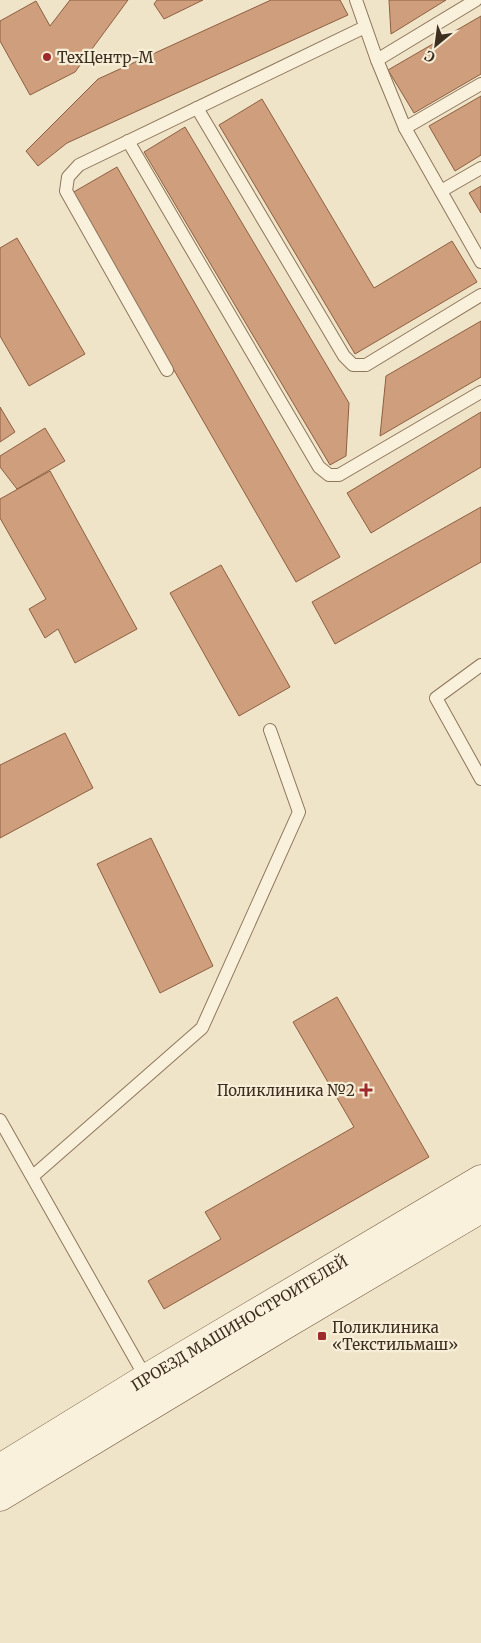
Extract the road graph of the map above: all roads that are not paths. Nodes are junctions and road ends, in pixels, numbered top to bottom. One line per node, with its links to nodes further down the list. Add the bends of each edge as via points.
1 (356, 0): 3 (lane)
2 (476, 0): 4 (lane)
3 (365, 27): 4 (lane); 6 (lane)
4 (377, 60): 7 (lane)
5 (481, 84): 7 (lane)
6 (197, 108): 8 (lane); 12 (lane, via 344,356 353,365 366,365)
7 (405, 128): 10 (lane)
8 (128, 141): 13 (lane, via 79,165 68,177 66,191); 14 (lane, via 319,466 329,475 339,475)
9 (481, 168): 10 (lane)
10 (441, 192): 11 (lane)
11 (481, 262)
12 (481, 296)
13 (167, 370)
14 (481, 392)
15 (481, 665): 17 (lane, via 436,698)
16 (270, 730): 19 (lane, via 299,812 202,1028)
17 (481, 779)
18 (0, 1120): 19 (lane)
19 (33, 1176): 22 (lane)
20 (481, 1180): 22 (main road, ПРОЕЗД МАШИНОСТРОИТЕЛЕЙ)
21 (481, 1209): 22 (main road, ПРОЕЗД МАШИНОСТРОИТЕЛЕЙ)
22 (152, 1389): 23 (main road, ПРОЕЗД МАШИНОСТРОИТЕЛЕЙ); 24 (main road, ПРОЕЗД МАШИНОСТРОИТЕЛЕЙ)
23 (0, 1468)
24 (0, 1497)

